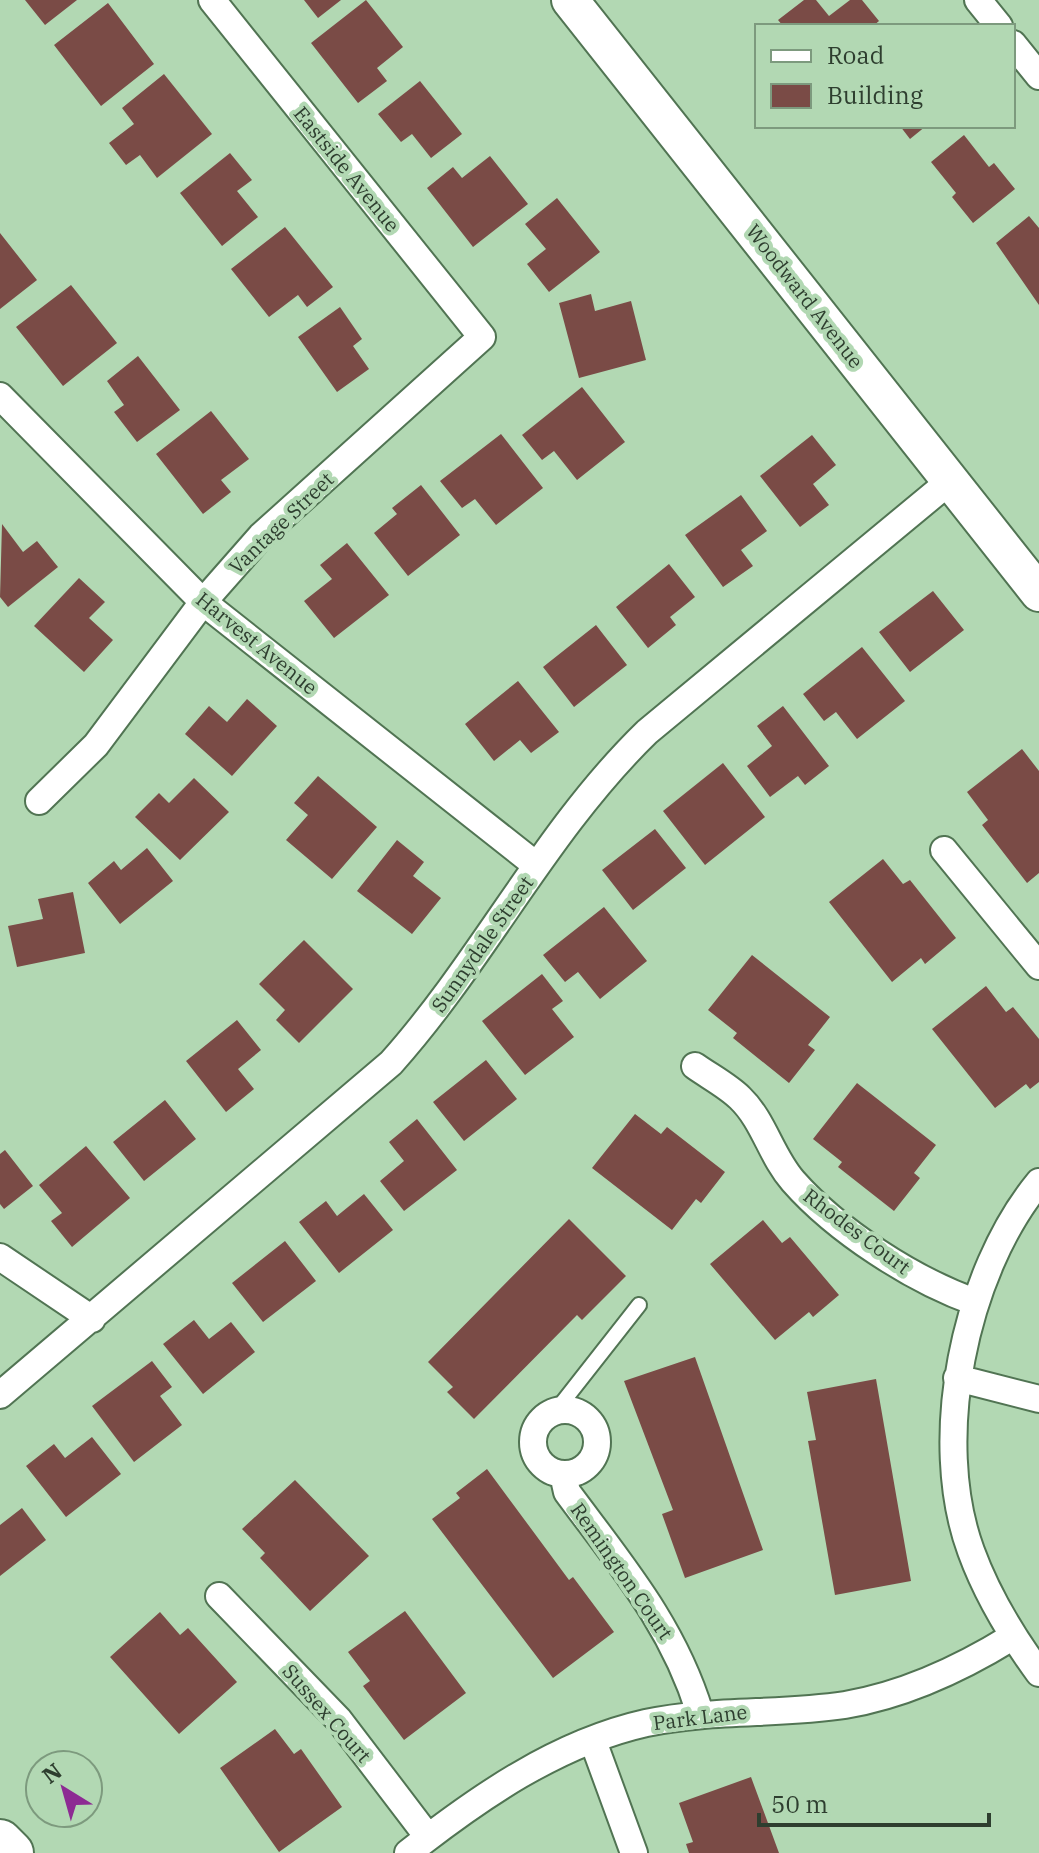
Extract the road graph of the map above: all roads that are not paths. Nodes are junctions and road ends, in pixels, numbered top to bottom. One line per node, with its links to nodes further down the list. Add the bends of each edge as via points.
1 (212, 0): 7 (street, Eastside Avenue)
2 (570, 0): 9 (main road, Woodward Avenue)
3 (978, 0): 4 (street)
4 (997, 24)
5 (1015, 46): 6 (street)
6 (1039, 76)
7 (482, 337): 11 (street, Vantage Street, via 261,536)
8 (0, 396): 11 (street, Harvest Avenue)
9 (950, 481): 10 (main road, Woodward Avenue); 14 (street, Sunnydale Street, via 647,732)
10 (1038, 590)
11 (203, 602): 12 (street, Vantage Street, via 96,745); 14 (street, Harvest Avenue)
12 (39, 801)
13 (944, 850): 15 (street)
14 (536, 865): 21 (street, Sunnydale Street, via 426,1024 391,1063)
15 (1039, 966)
16 (695, 1066): 19 (street, Rhodes Court, via 740,1097 791,1179 812,1200 934,1287)
17 (1039, 1182): 19 (street, via 1007,1232)
18 (0, 1257): 21 (street)
19 (975, 1302): 22 (street)
20 (639, 1305): 25 (lane)
21 (92, 1319): 23 (street, Sunnydale Street)
22 (957, 1378): 24 (street); 28 (street, via 956,1477 970,1550)
23 (0, 1395)
24 (1039, 1399)
25 (555, 1412): 26 (street, Remington Court, via 538,1426 534,1446 543,1465); 26 (street, Remington Court, via 576,1412 596,1433 590,1462)
26 (563, 1474): 30 (street, Remington Court, via 567,1492 662,1621)
27 (219, 1596): 33 (street, Sussex Court, via 339,1720)
28 (1012, 1637): 29 (street); 30 (street, Park Lane, via 969,1664 845,1705)
29 (1039, 1673)
30 (700, 1713): 31 (street, Park Lane)
31 (593, 1741): 33 (street, Park Lane, via 536,1765); 35 (street)
32 (0, 1842): 34 (highway)
33 (418, 1845)
34 (11, 1853)
35 (634, 1853)

